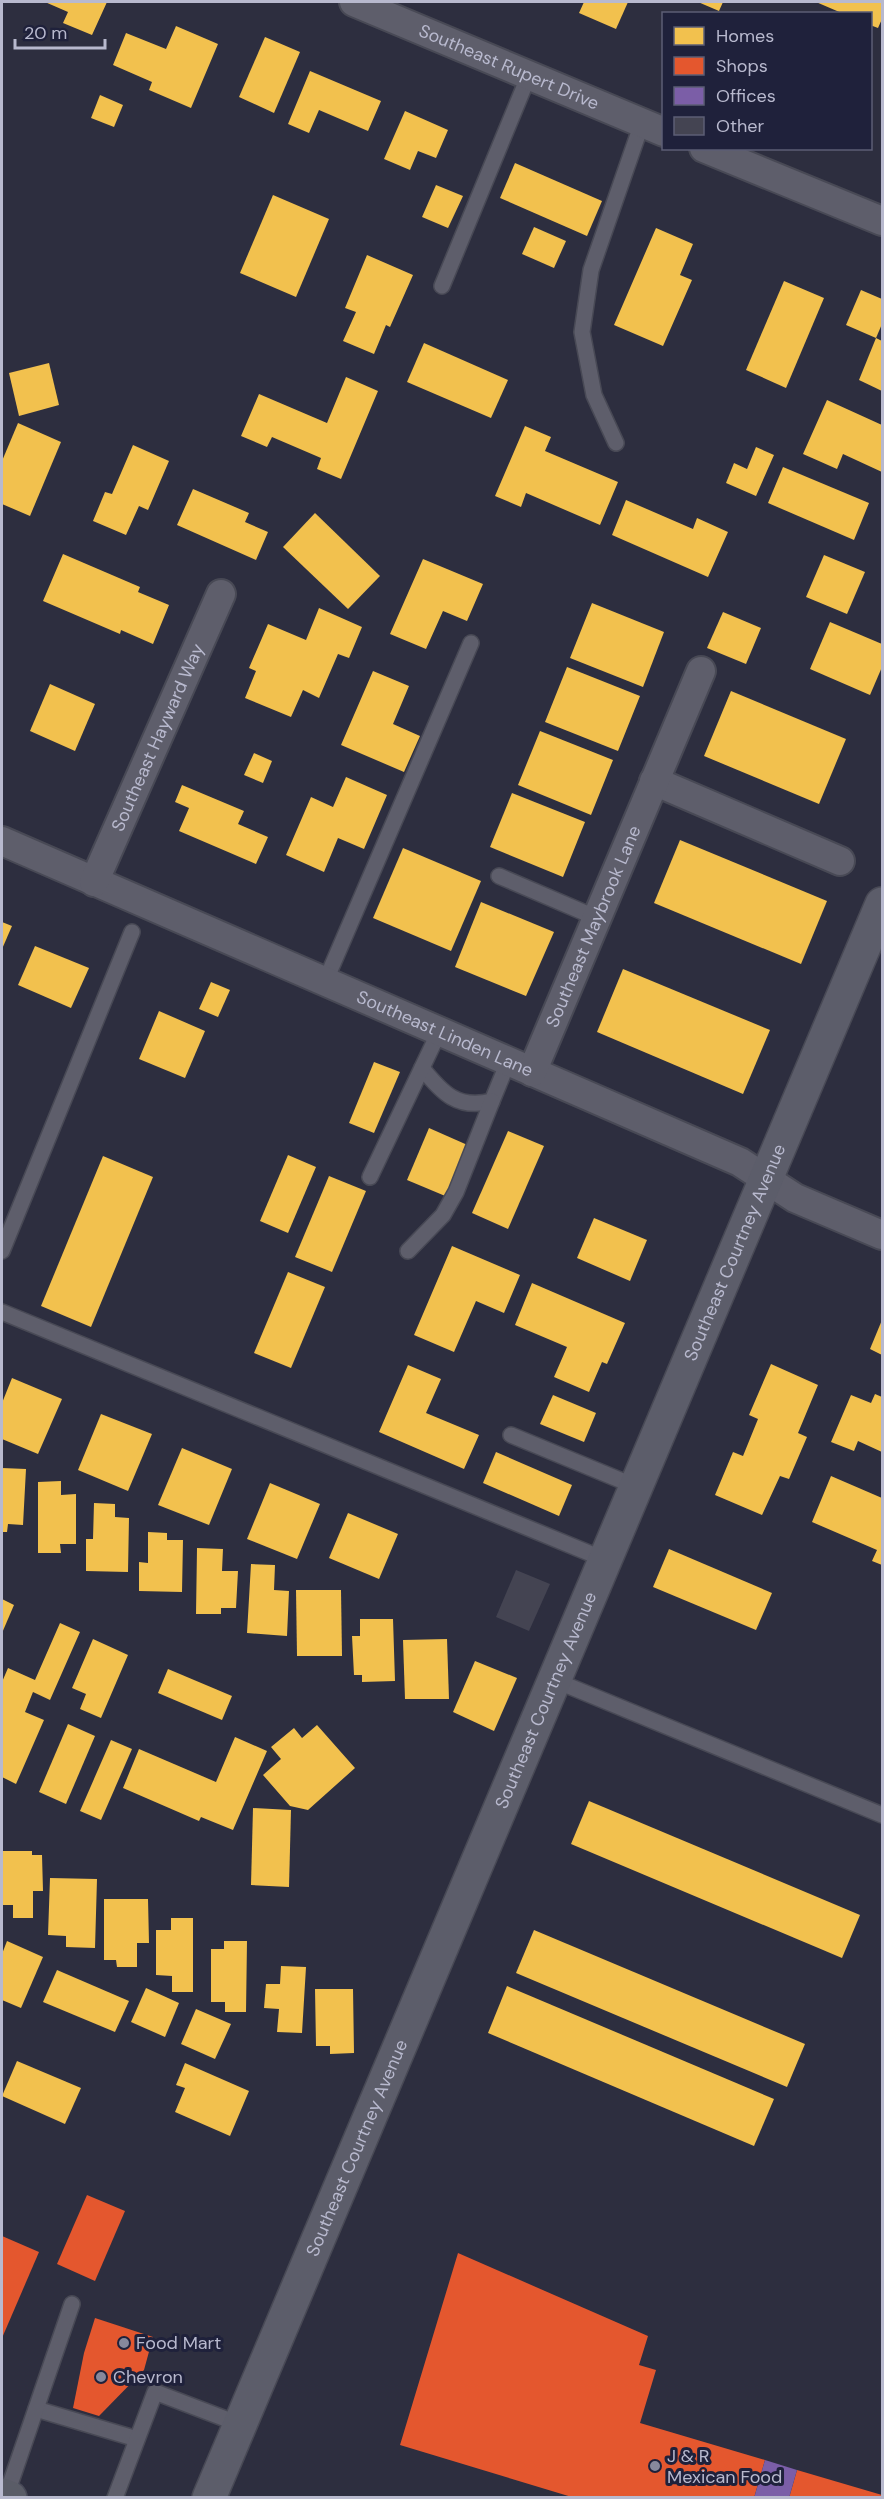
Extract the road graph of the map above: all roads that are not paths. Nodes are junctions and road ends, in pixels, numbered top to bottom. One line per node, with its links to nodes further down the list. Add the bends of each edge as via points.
1 (354, 2): 2 (street, Southeast Rupert Drive)
2 (529, 75): 3 (street, Southeast Rupert Drive); 6 (lane)
3 (653, 127): 7 (lane, via 591,270 582,332 594,394)
4 (709, 150): 5 (street)
5 (882, 221)
6 (442, 286)
7 (616, 442)
8 (221, 594): 15 (street, Southeast Hayward Way)
9 (471, 643): 19 (lane)
10 (701, 671): 11 (street, Southeast Maybrook Lane)
11 (654, 781): 13 (street); 17 (street, Southeast Maybrook Lane)
12 (2, 841): 15 (street, Southeast Linden Lane)
13 (840, 861)
14 (499, 876): 17 (lane)
15 (94, 882): 19 (street, Southeast Linden Lane)
16 (882, 904): 25 (street, Southeast Courtney Avenue)
17 (597, 918): 21 (street, Southeast Maybrook Lane)
18 (132, 932): 27 (lane)
19 (325, 982): 20 (street, Southeast Linden Lane)
20 (439, 1032): 21 (street, Southeast Linden Lane); 22 (lane)
21 (520, 1067): 23 (lane); 25 (street, Southeast Linden Lane, via 740,1162)
22 (422, 1068): 23 (lane, via 454,1100 480,1104); 24 (lane)
23 (492, 1101): 28 (lane, via 456,1192 443,1215)
24 (370, 1178)
25 (766, 1179): 26 (street, Southeast Linden Lane, via 795,1198); 31 (street, Southeast Courtney Avenue)
26 (882, 1235)
27 (2, 1251)
28 (408, 1251)
29 (2, 1312): 32 (lane)
30 (511, 1435): 31 (lane)
31 (637, 1487): 32 (street, Southeast Courtney Avenue)
32 (606, 1560): 33 (street, Southeast Courtney Avenue)
33 (555, 1680): 34 (lane); 37 (street, Southeast Courtney Avenue)
34 (882, 1815)
35 (72, 2304): 36 (lane)
36 (36, 2409): 38 (lane); 39 (lane)
37 (239, 2424): 38 (lane, via 155,2392); 41 (street, Southeast Courtney Avenue)
38 (137, 2439): 40 (lane)
39 (6, 2496)
40 (115, 2498)
41 (209, 2498)

